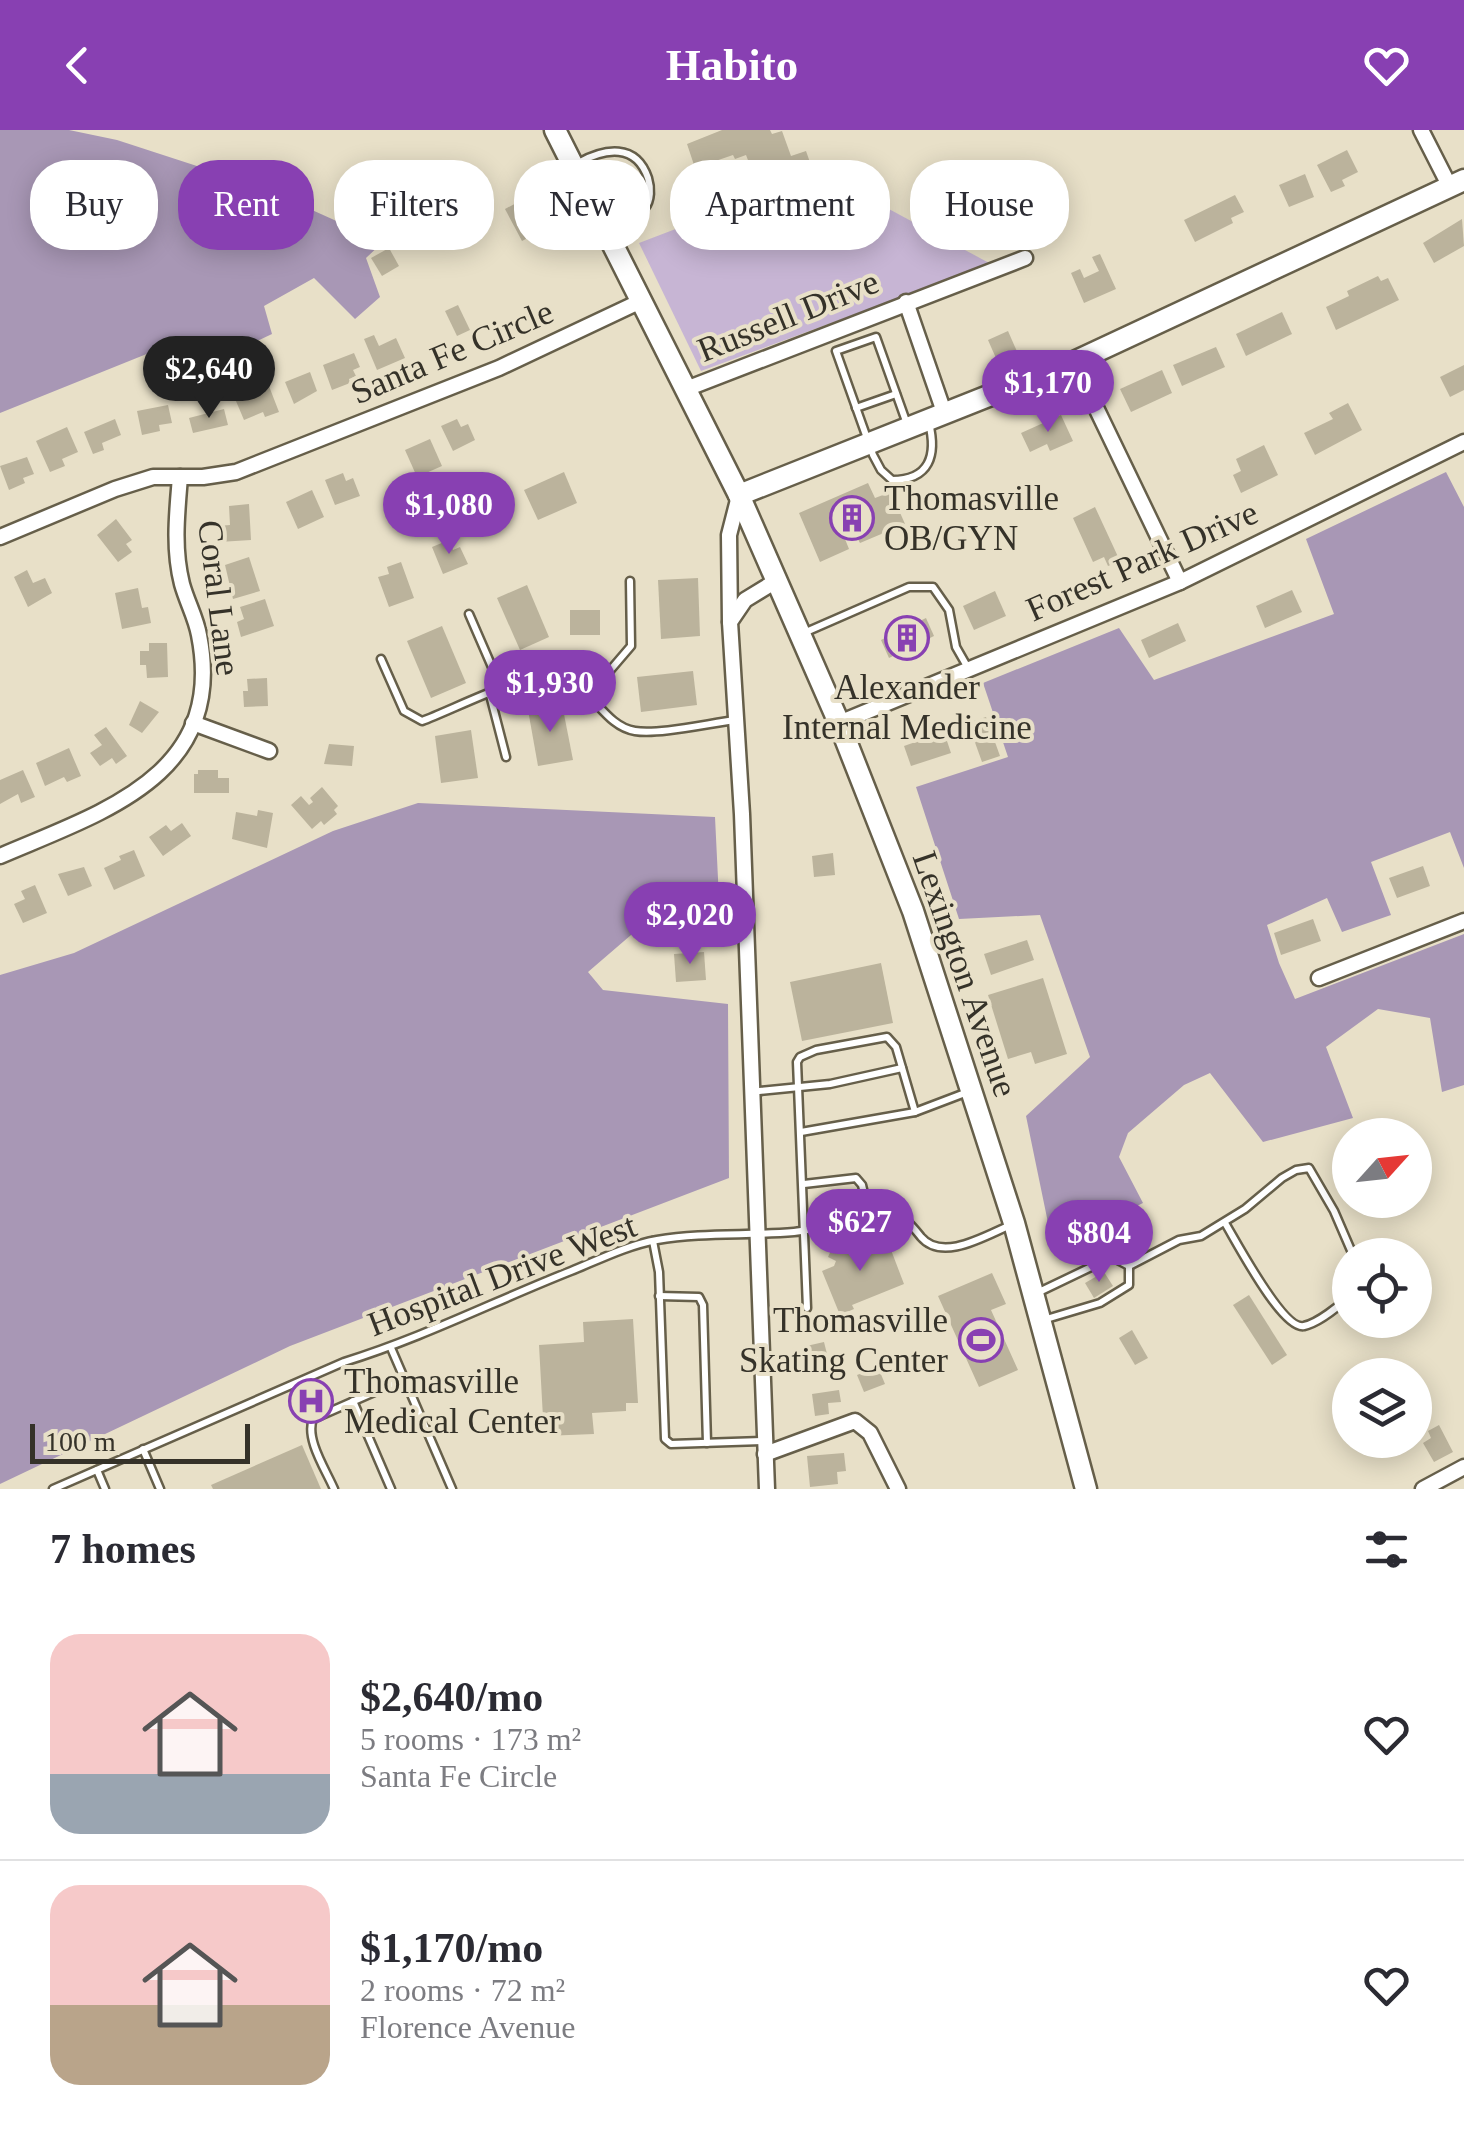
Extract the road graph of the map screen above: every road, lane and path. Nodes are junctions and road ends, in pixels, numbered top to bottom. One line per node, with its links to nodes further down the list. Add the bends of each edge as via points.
1 (555, 130): 3 (main road, Lexington Avenue)
2 (1421, 130): 6 (street)
3 (569, 160)
4 (583, 160): 5 (lane, via 618,150)
5 (636, 160)
6 (1457, 183): 11 (main road)
7 (616, 250): 9 (main road, Lexington Avenue)
8 (1025, 258): 10 (street, Russell Drive)
9 (641, 301): 12 (main road, Lexington Avenue); 18 (street, Santa Fe Circle, via 499,368 236,472)
10 (906, 302): 12 (street, Russell Drive); 15 (street)
11 (1074, 362): 15 (main road); 23 (street)
12 (686, 389): 19 (main road, Lexington Avenue)
13 (896, 394): 14 (lane); 14 (lane, via 876,337 836,351); 15 (lane)
14 (856, 408): 17 (lane)
15 (928, 422): 17 (main road); 17 (lane, via 934,445 915,477 892,480)
16 (1464, 442): 23 (street, Forest Park Drive)
17 (869, 445): 19 (main road)
18 (180, 477): 20 (street, Santa Fe Circle, via 115,489); 33 (street, Coral Lane, via 176,550 204,672)
19 (739, 495): 22 (main road, Lexington Avenue); 25 (street, via 729,535)
20 (0, 538)
21 (630, 581): 31 (lane, via 631,646)
22 (776, 581): 25 (street, via 745,600); 26 (main road, Lexington Avenue)
23 (1180, 582): 28 (street, Forest Park Drive)
24 (469, 614): 29 (lane)
25 (730, 622): 32 (street)
26 (800, 635): 28 (lane, via 909,587 933,587 949,610); 34 (main road, Lexington Avenue)
27 (381, 659): 30 (lane, via 404,711 415,719)
28 (968, 670): 34 (street, Forest Park Drive)
29 (502, 690): 30 (lane); 31 (lane, via 550,674)
30 (490, 694): 36 (lane)
31 (589, 695): 32 (lane, via 635,731)
32 (737, 720): 43 (street)
33 (192, 723): 35 (street); 37 (street, Coral Lane, via 155,780 126,800)
34 (839, 724): 42 (main road, Lexington Avenue, via 913,911)
35 (269, 750)
36 (506, 757)
37 (0, 856)
38 (1464, 922): 39 (street)
39 (1319, 978)
40 (902, 1068): 41 (lane); 41 (lane, via 887,1037 816,1050 800,1056); 44 (lane)
41 (798, 1088): 43 (lane); 45 (lane)
42 (971, 1090): 44 (lane); 49 (main road, Lexington Avenue)
43 (750, 1092): 51 (street)
44 (915, 1112): 45 (lane)
45 (801, 1132): 46 (lane)
46 (804, 1184): 47 (lane, via 856,1178); 50 (lane)
47 (869, 1215): 49 (lane, via 906,1220 937,1248); 50 (lane, Hospital Drive West)
48 (1225, 1223): 52 (lane, via 1282,1178 1309,1168); 54 (lane); 58 (lane, via 1294,1326)
49 (1014, 1224): 55 (main road, Lexington Avenue)
50 (806, 1230): 51 (lane, Hospital Drive West); 57 (lane)
51 (758, 1232): 53 (lane, Hospital Drive West); 64 (street)
52 (1346, 1238)
53 (653, 1240): 56 (lane); 60 (lane, Hospital Drive West)
54 (1128, 1266): 55 (lane, via 1112,1257); 59 (lane, via 1130,1285 1100,1303)
55 (1034, 1295): 59 (main road, Lexington Avenue)
56 (659, 1296): 63 (lane, via 693,1295 703,1305); 63 (lane, via 662,1432 671,1444)
57 (807, 1308)
58 (1332, 1308)
59 (1041, 1321): 76 (main road, Lexington Avenue)
60 (390, 1348): 61 (lane); 65 (lane, Hospital Drive West)
61 (404, 1379): 62 (lane); 73 (lane)
62 (354, 1402): 71 (lane, via 310,1426); 72 (lane)
63 (708, 1443): 64 (lane)
64 (765, 1448): 74 (street); 75 (street, via 855,1420 870,1433)
65 (143, 1449): 67 (lane, Hospital Drive West); 70 (lane)
66 (1464, 1467): 77 (street)
67 (97, 1470): 68 (lane, Hospital Drive West); 69 (lane)
68 (52, 1489)
69 (105, 1489)
70 (160, 1489)
71 (334, 1489)
72 (391, 1489)
73 (452, 1489)
74 (767, 1489)
75 (898, 1489)
76 (1086, 1489)
77 (1423, 1489)

